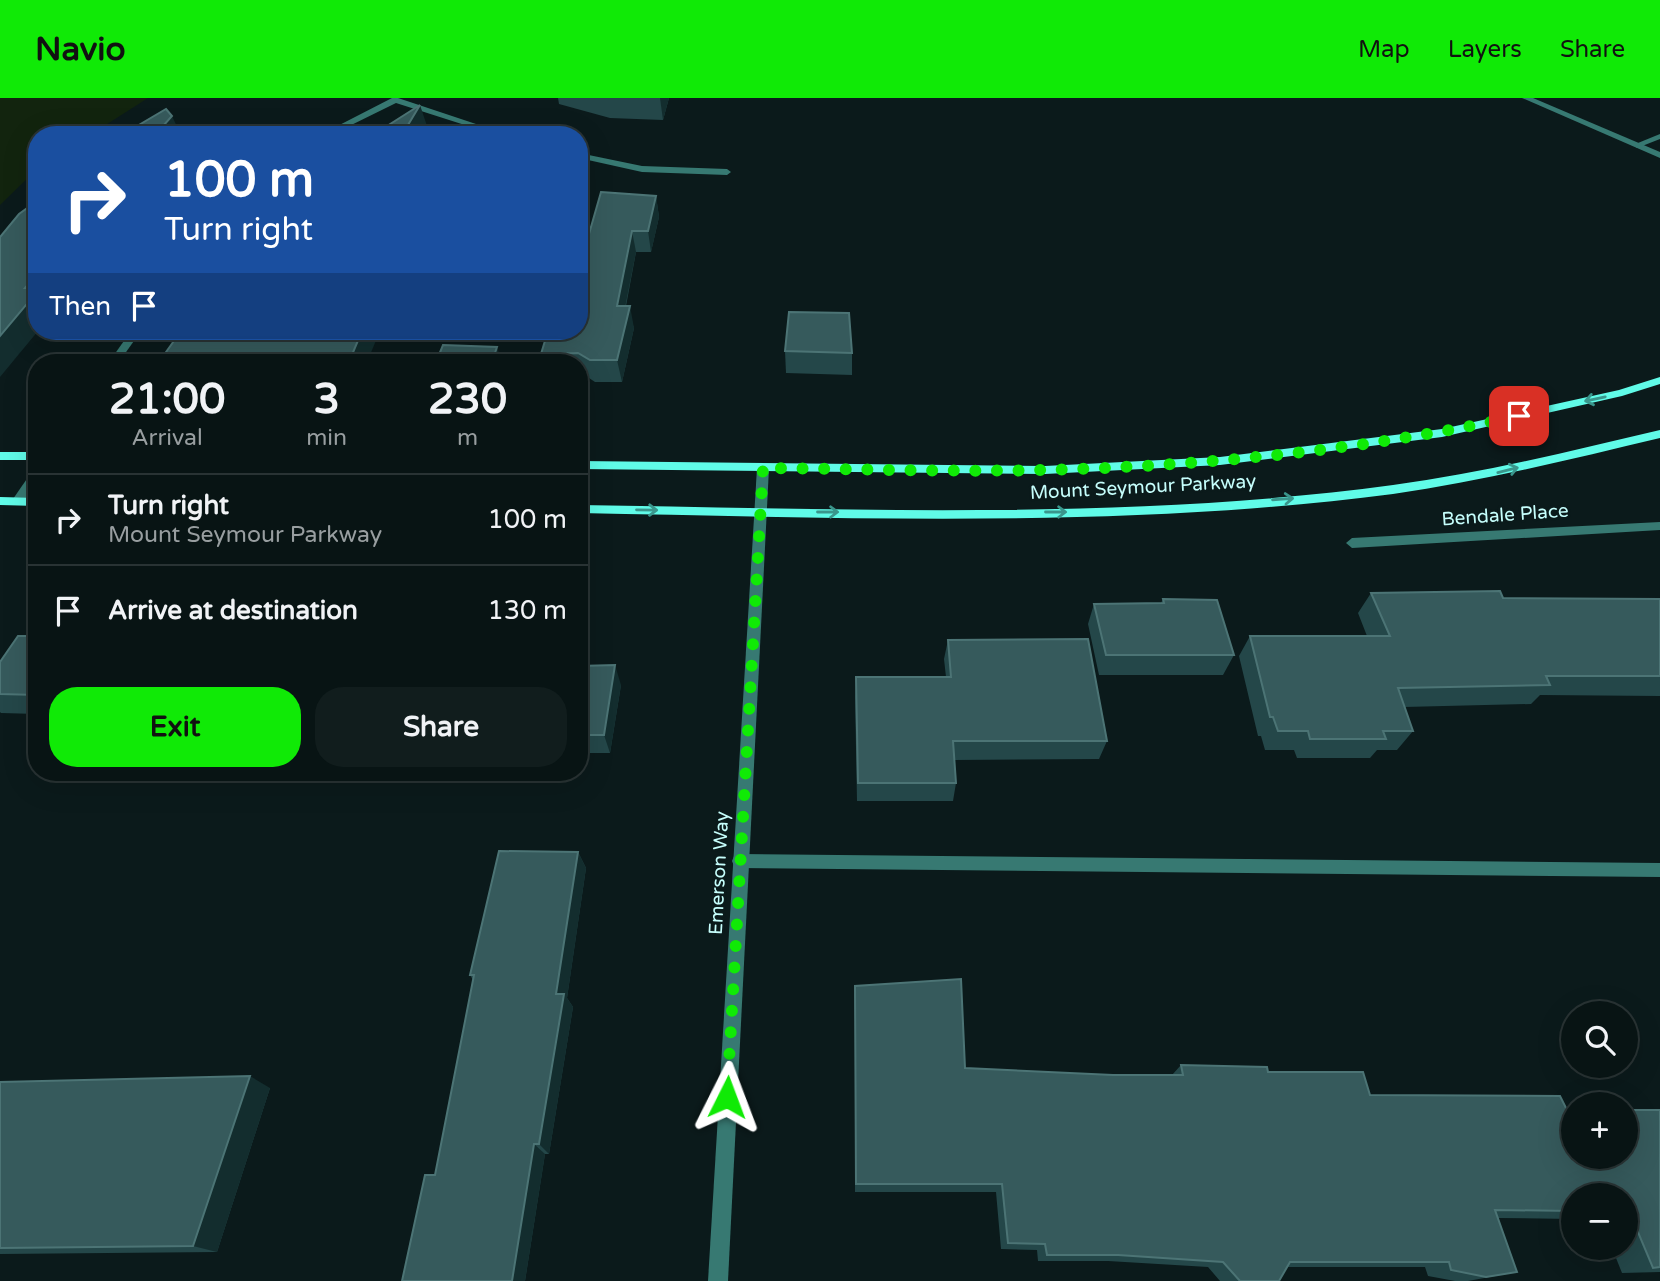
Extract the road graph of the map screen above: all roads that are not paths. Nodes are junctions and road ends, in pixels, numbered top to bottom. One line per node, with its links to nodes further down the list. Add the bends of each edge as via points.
1 (1526, 98): 6 (street)
2 (396, 99): 3 (street); 4 (street)
3 (342, 126)
4 (478, 126)
5 (1660, 136): 6 (street)
6 (1637, 145): 7 (street)
7 (1660, 155)
8 (588, 157): 9 (street, via 642,169)
9 (727, 172)
10 (1660, 380): 15 (main road, Mount Seymour Parkway, one-way to 15, via 1622,393 1442,433 1220,461 1045,470)
11 (1660, 433): 21 (main road, Mount Seymour Parkway, one-way to 11, via 1100,512 1355,494 1492,474)
12 (0, 456): 13 (main road)
13 (28, 456)
14 (588, 465): 15 (main road, Mount Seymour Parkway)
15 (763, 468): 21 (street, Emerson Way)
16 (28, 486): 18 (street)
17 (0, 501): 18 (main road)
18 (17, 502): 19 (main road)
19 (28, 502)
20 (588, 509): 21 (main road, Mount Seymour Parkway, one-way to 21)
21 (760, 511): 24 (street, Emerson Way)
22 (1660, 526): 23 (street, Bendale Place)
23 (1352, 543)
24 (740, 861): 25 (street); 26 (street, Emerson Way)
25 (1660, 870)
26 (718, 1281)

